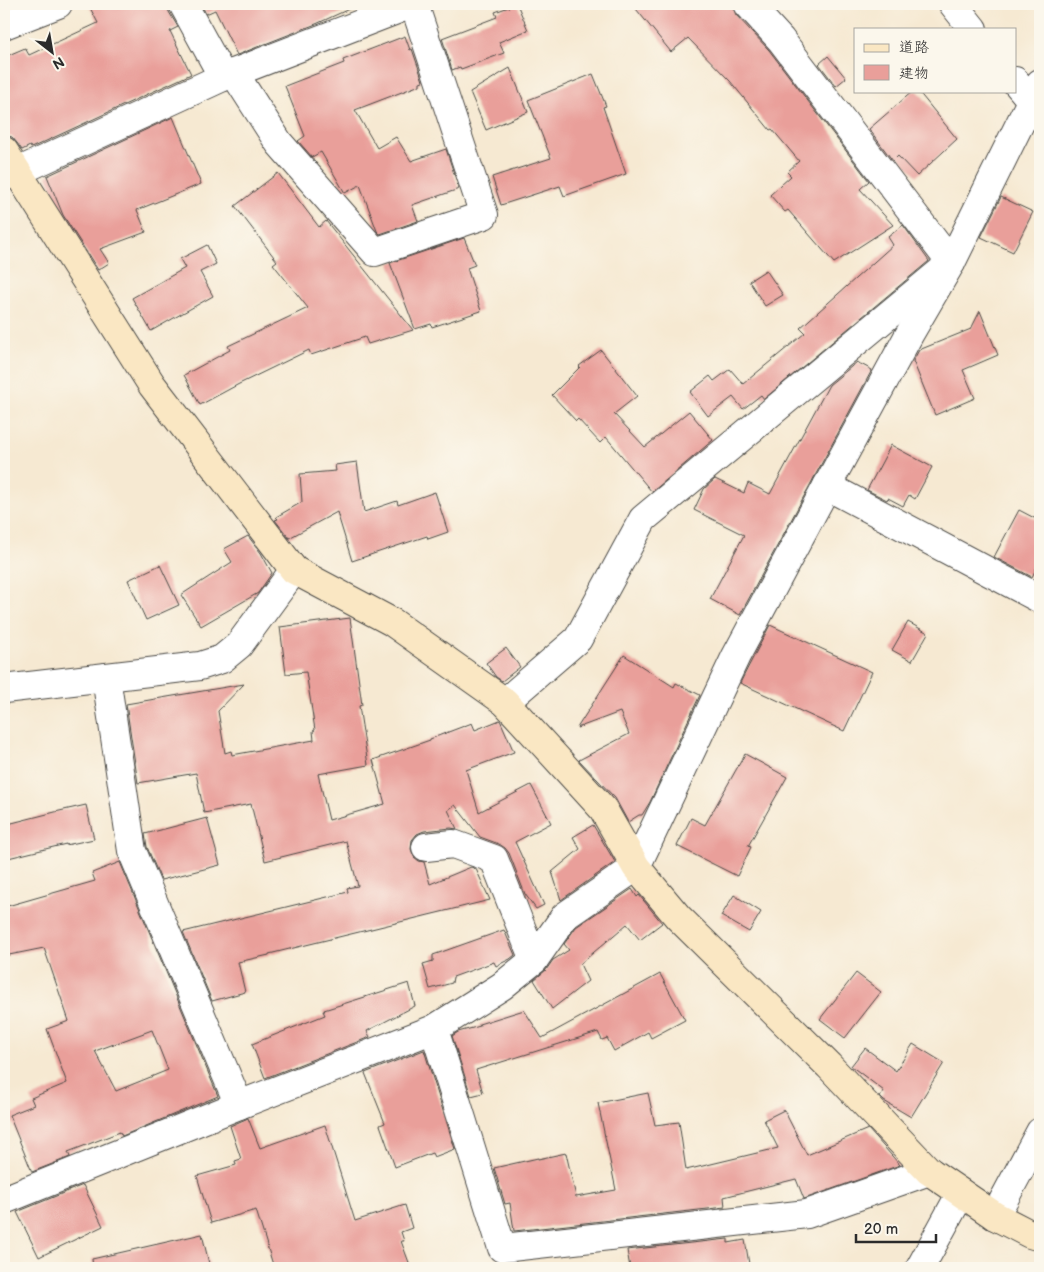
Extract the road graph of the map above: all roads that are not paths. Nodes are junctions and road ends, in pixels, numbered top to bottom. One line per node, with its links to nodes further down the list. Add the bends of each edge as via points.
1 (58, 4): 6 (street)
2 (183, 4): 8 (street)
3 (413, 4): 8 (street); 8 (street, via 484,215 375,252 279,143)
4 (748, 4): 11 (street, via 781,40)
5 (953, 4): 7 (street)
6 (4, 26)
7 (972, 28)
8 (229, 75): 10 (street)
9 (1030, 101): 11 (street)
10 (8, 166): 13 (street, via 152,384)
11 (951, 263): 12 (street); 17 (street, via 642,518 578,639)
12 (826, 486): 14 (street); 19 (street, via 736,656)
13 (294, 570): 15 (street, via 239,645 222,659 200,666); 17 (street, via 392,622)
14 (1040, 599)
15 (106, 677): 16 (street); 22 (street, via 132,851)
16 (4, 689)
17 (505, 702): 19 (street, via 603,809)
18 (426, 847): 20 (street, via 453,844 494,859)
19 (636, 867): 20 (street, via 565,916); 24 (street, via 678,917 829,1066)
20 (534, 960): 21 (street, via 502,986)
21 (434, 1029): 22 (street); 24 (street, via 502,1248 807,1214)
22 (239, 1105): 26 (street)
23 (1040, 1132): 27 (street)
24 (929, 1172): 25 (street)
25 (961, 1193): 27 (street); 29 (street)
26 (4, 1200)
27 (995, 1216): 28 (street)
28 (1040, 1237)
29 (920, 1268)

